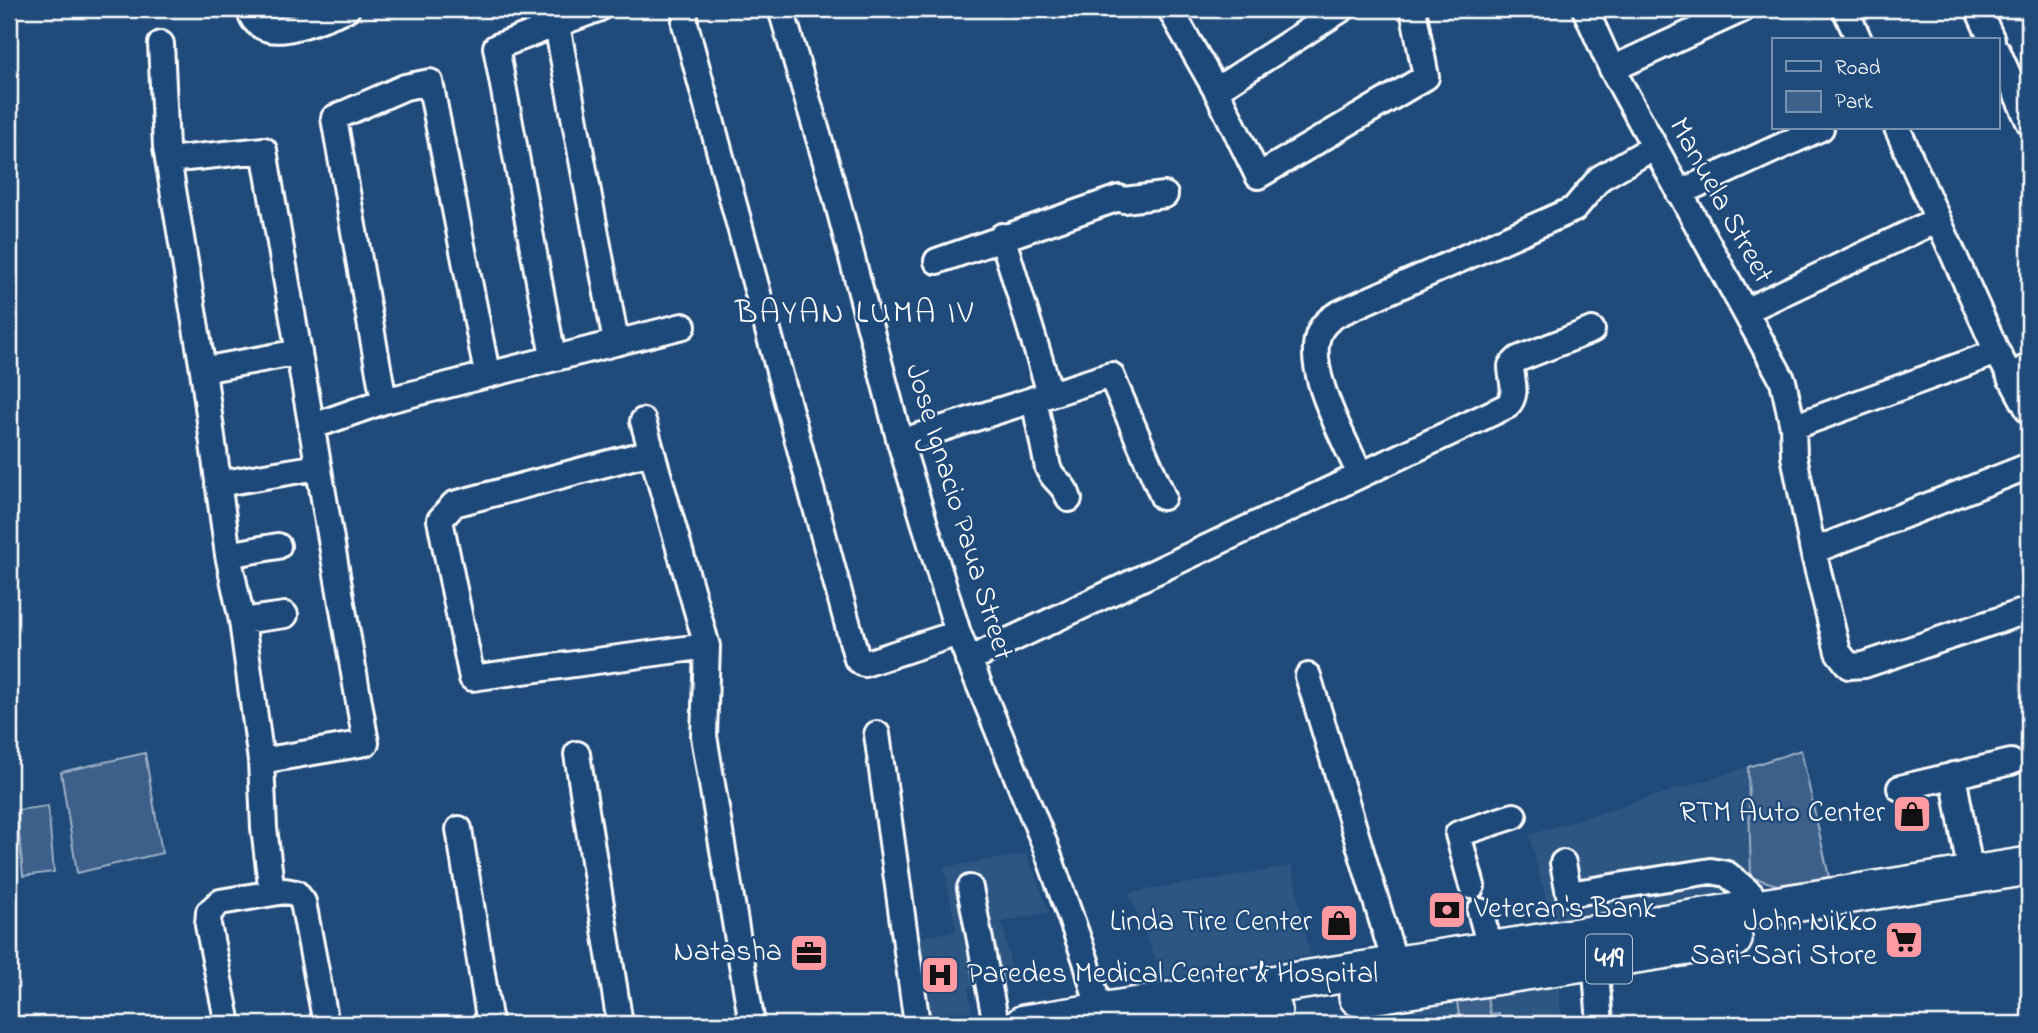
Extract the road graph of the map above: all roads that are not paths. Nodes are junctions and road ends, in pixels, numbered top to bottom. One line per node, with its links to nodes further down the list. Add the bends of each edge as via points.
1 (249, 9): 2 (street, via 264,28 279,32)
2 (347, 9)
3 (598, 9): 13 (street)
4 (685, 9): 60 (street, via 685,24 857,659 864,664)
5 (781, 9): 46 (street, Jose Ignacio Paua Street)
6 (1170, 9): 19 (street)
7 (1342, 9): 19 (street)
8 (1412, 9): 19 (street, via 1426,77 1258,176)
9 (1585, 9): 18 (street, Manuela Street)
10 (1743, 9): 18 (street)
11 (1845, 9): 14 (street)
12 (1978, 9): 15 (street)
13 (557, 25): 33 (street); 36 (street, via 496,47)
14 (1858, 38)
15 (1991, 38)
16 (161, 44): 24 (street)
17 (2000, 57): 20 (street)
18 (1612, 69): 23 (street, Manuela Street)
19 (1216, 90)
20 (2029, 122)
21 (1817, 130): 25 (street)
22 (1898, 130): 27 (street)
23 (1654, 147): 25 (street, Manuela Street); 50 (street, via 1600,178 1574,209 1344,311 1322,327 1317,364 1330,408)
24 (168, 160): 34 (street, via 264,150); 37 (street)
25 (1679, 193): 30 (street, Manuela Street)
26 (1165, 195): 28 (street, via 1119,198)
27 (1937, 220): 30 (street); 35 (street)
28 (1002, 236): 29 (street); 40 (street)
29 (937, 261)
30 (1745, 311): 45 (street, Manuela Street, via 1783,381)
31 (682, 326): 33 (street)
32 (1592, 330): 50 (street, via 1518,359 1511,366 1515,390 1507,406)
33 (616, 342): 36 (street)
34 (299, 352): 37 (street); 44 (street)
35 (1997, 352): 38 (street); 45 (street)
36 (553, 357): 39 (street)
37 (203, 370): 51 (street)
38 (2020, 372): 42 (street)
39 (487, 373): 41 (street); 41 (street, via 430,82 405,87 334,118)
40 (1042, 396): 46 (street); 52 (street, via 1111,375); 53 (street, via 1050,474 1063,485)
41 (384, 401): 44 (street)
42 (2029, 411)
43 (643, 421): 47 (street)
44 (312, 427): 49 (street)
45 (1793, 427): 55 (street, Manuela Street)
46 (900, 442): 60 (street, Jose Ignacio Paua Street)
47 (651, 452): 61 (street); 61 (street, via 454,504 440,520 472,678)
48 (2029, 466): 55 (street)
49 (318, 467): 51 (street); 66 (street, via 366,743)
50 (1360, 475): 62 (street)
51 (218, 484): 56 (street)
52 (1163, 498)
53 (1069, 499)
54 (278, 546): 56 (street)
55 (1812, 551): 57 (street, Manuela Street, via 1838,652 1849,666 1864,665)
56 (228, 555): 59 (street)
57 (2029, 610)
58 (285, 615): 59 (street)
59 (242, 621): 66 (street)
60 (958, 633): 62 (street, Jose Ignacio Paua Street)
61 (707, 646): 91 (street, via 704,736)
62 (968, 660): 86 (street, Jose Ignacio Paua Street, via 1045,845)
63 (1308, 676): 83 (street)
64 (877, 734): 92 (street)
65 (577, 754): 90 (street)
66 (261, 761): 78 (street)
67 (2011, 762): 68 (street)
68 (1953, 775): 69 (street); 74 (street)
69 (1900, 788)
70 (1514, 816): 75 (street, via 1458,834)
71 (458, 830): 89 (street)
72 (1563, 863): 80 (street, via 1569,894 1711,871 1727,874 1751,894)
73 (2029, 866): 74 (highway, 419)
74 (1971, 875): 80 (highway, 419)
75 (1472, 886)
76 (970, 888): 93 (street)
77 (2029, 890): 81 (highway, 419)
78 (272, 893): 87 (street, via 220,902 209,912); 88 (street, via 296,893 303,902)
79 (1480, 911): 82 (street)
80 (1754, 911): 81 (highway, 419)
81 (1594, 948): 82 (highway, 419); 83 (highway, 419); 96 (street)
82 (1491, 950): 83 (highway, 419)
83 (1400, 977): 84 (highway, 419)
84 (1272, 1007): 85 (highway, 419); 95 (highway, 419)
85 (1146, 1014): 86 (highway, 419)
86 (1102, 1017): 94 (highway, 419)
87 (228, 1024)
88 (326, 1024)
89 (490, 1024)
90 (620, 1024)
91 (752, 1024)
92 (917, 1024)
93 (996, 1024)
94 (1024, 1024)
95 (1188, 1024)
96 (1600, 1024)

